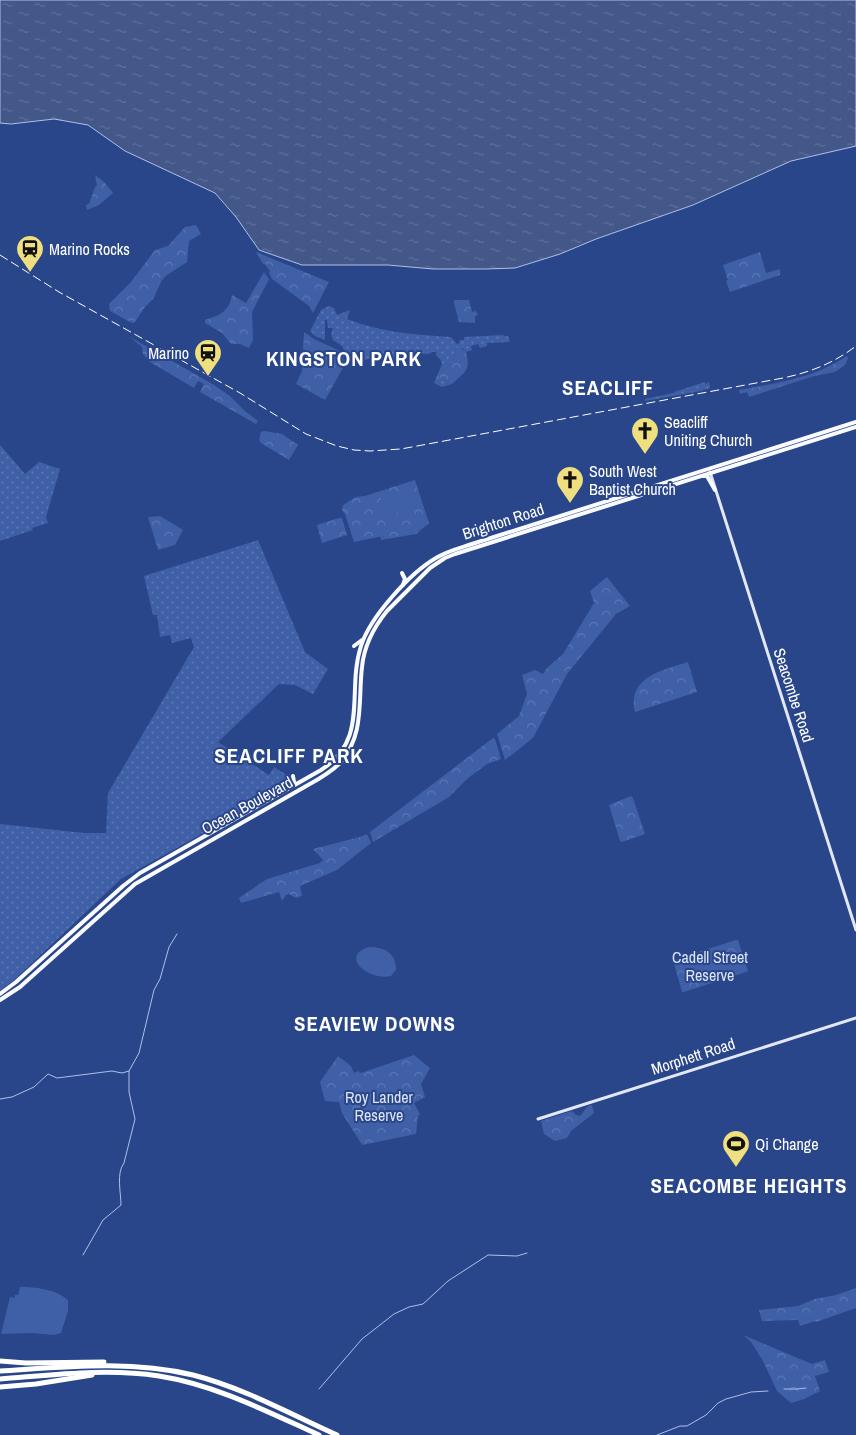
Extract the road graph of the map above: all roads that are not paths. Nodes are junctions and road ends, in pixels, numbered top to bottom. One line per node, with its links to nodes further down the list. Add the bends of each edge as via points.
1 (856, 422): 4 (main road, Brighton Road)
2 (856, 427): 3 (main road, Brighton Road)
3 (723, 468): 4 (main road, Brighton Road); 6 (main road)
4 (709, 471): 5 (main road, Brighton Road); 6 (main road, Seacombe Road); 8 (main road, Brighton Road)
5 (696, 477): 7 (main road, via 708,476); 8 (main road, Brighton Road)
6 (712, 479): 7 (main road, Seacombe Road)
7 (715, 490): 17 (main road, Seacombe Road)
8 (444, 556): 9 (main road, Ocean Boulevard, via 427,563); 16 (main road, Ocean Boulevard, via 387,611 373,631 362,666 358,725 344,757 325,775)
9 (414, 576): 10 (main road, Ocean Boulevard); 10 (main road, via 403,574 405,582)
10 (401, 589): 11 (main road, Ocean Boulevard, via 383,608)
11 (365, 637): 12 (main road, Ocean Boulevard); 12 (main road, via 353,647)
12 (358, 657): 14 (main road, Ocean Boulevard, via 353,724 345,747 328,766)
13 (293, 776): 14 (main road, via 294,784)
14 (285, 790): 15 (main road, Ocean Boulevard)
15 (258, 806): 16 (main road, via 268,803); 18 (main road, Ocean Boulevard, via 132,879)
16 (268, 807): 19 (main road, Ocean Boulevard, via 135,884 20,987)
17 (856, 930)
18 (0, 994)
19 (0, 1000)
20 (856, 1018): 21 (main road, Morphett Road)
21 (538, 1119)
22 (0, 1361): 23 (highway, via 87,1361)
23 (124, 1365): 24 (highway); 29 (highway, via 163,1369 218,1382)
24 (0, 1371)
25 (114, 1372): 26 (highway); 27 (highway); 28 (highway, via 190,1382 238,1399)
26 (0, 1379)
27 (0, 1387)
28 (319, 1435)
29 (337, 1435)

